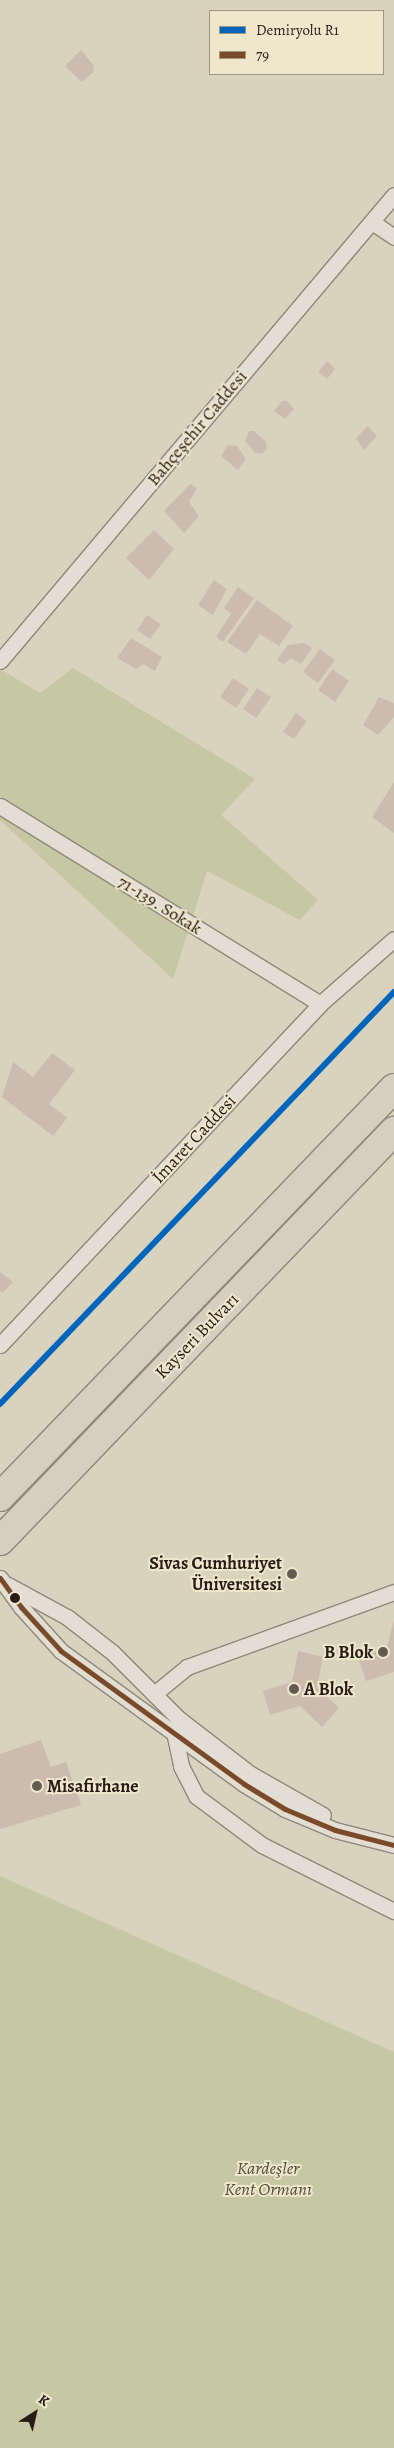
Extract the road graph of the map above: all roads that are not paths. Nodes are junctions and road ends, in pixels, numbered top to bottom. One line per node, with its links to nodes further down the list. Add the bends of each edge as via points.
1 (394, 196): 2 (street, Bahçeşehir Caddesi)
2 (372, 222): 3 (street); 4 (street, Bahçeşehir Caddesi)
3 (394, 237)
4 (0, 661)
5 (0, 806): 7 (street, 71-139. Sokak)
6 (394, 939): 7 (street, İmaret Caddesi)
7 (320, 1004): 10 (street, İmaret Caddesi)
8 (394, 1088): 11 (highway, Kayseri Bulvarı)
9 (394, 1131): 12 (highway, Kayseri Bulvarı)
10 (0, 1345)
11 (0, 1497)
12 (0, 1540)
13 (2, 1581): 15 (street, via 67,1617 113,1653); 16 (street, via 61,1651)
14 (394, 1592): 15 (street, via 187,1668)
15 (154, 1694): 17 (street, via 179,1719 226,1755 290,1798 338,1822)
16 (174, 1732): 18 (street, via 244,1784 285,1809 335,1830); 19 (street, via 181,1766 196,1796 262,1845)
17 (394, 1834)
18 (394, 1845)
19 (394, 1911)

